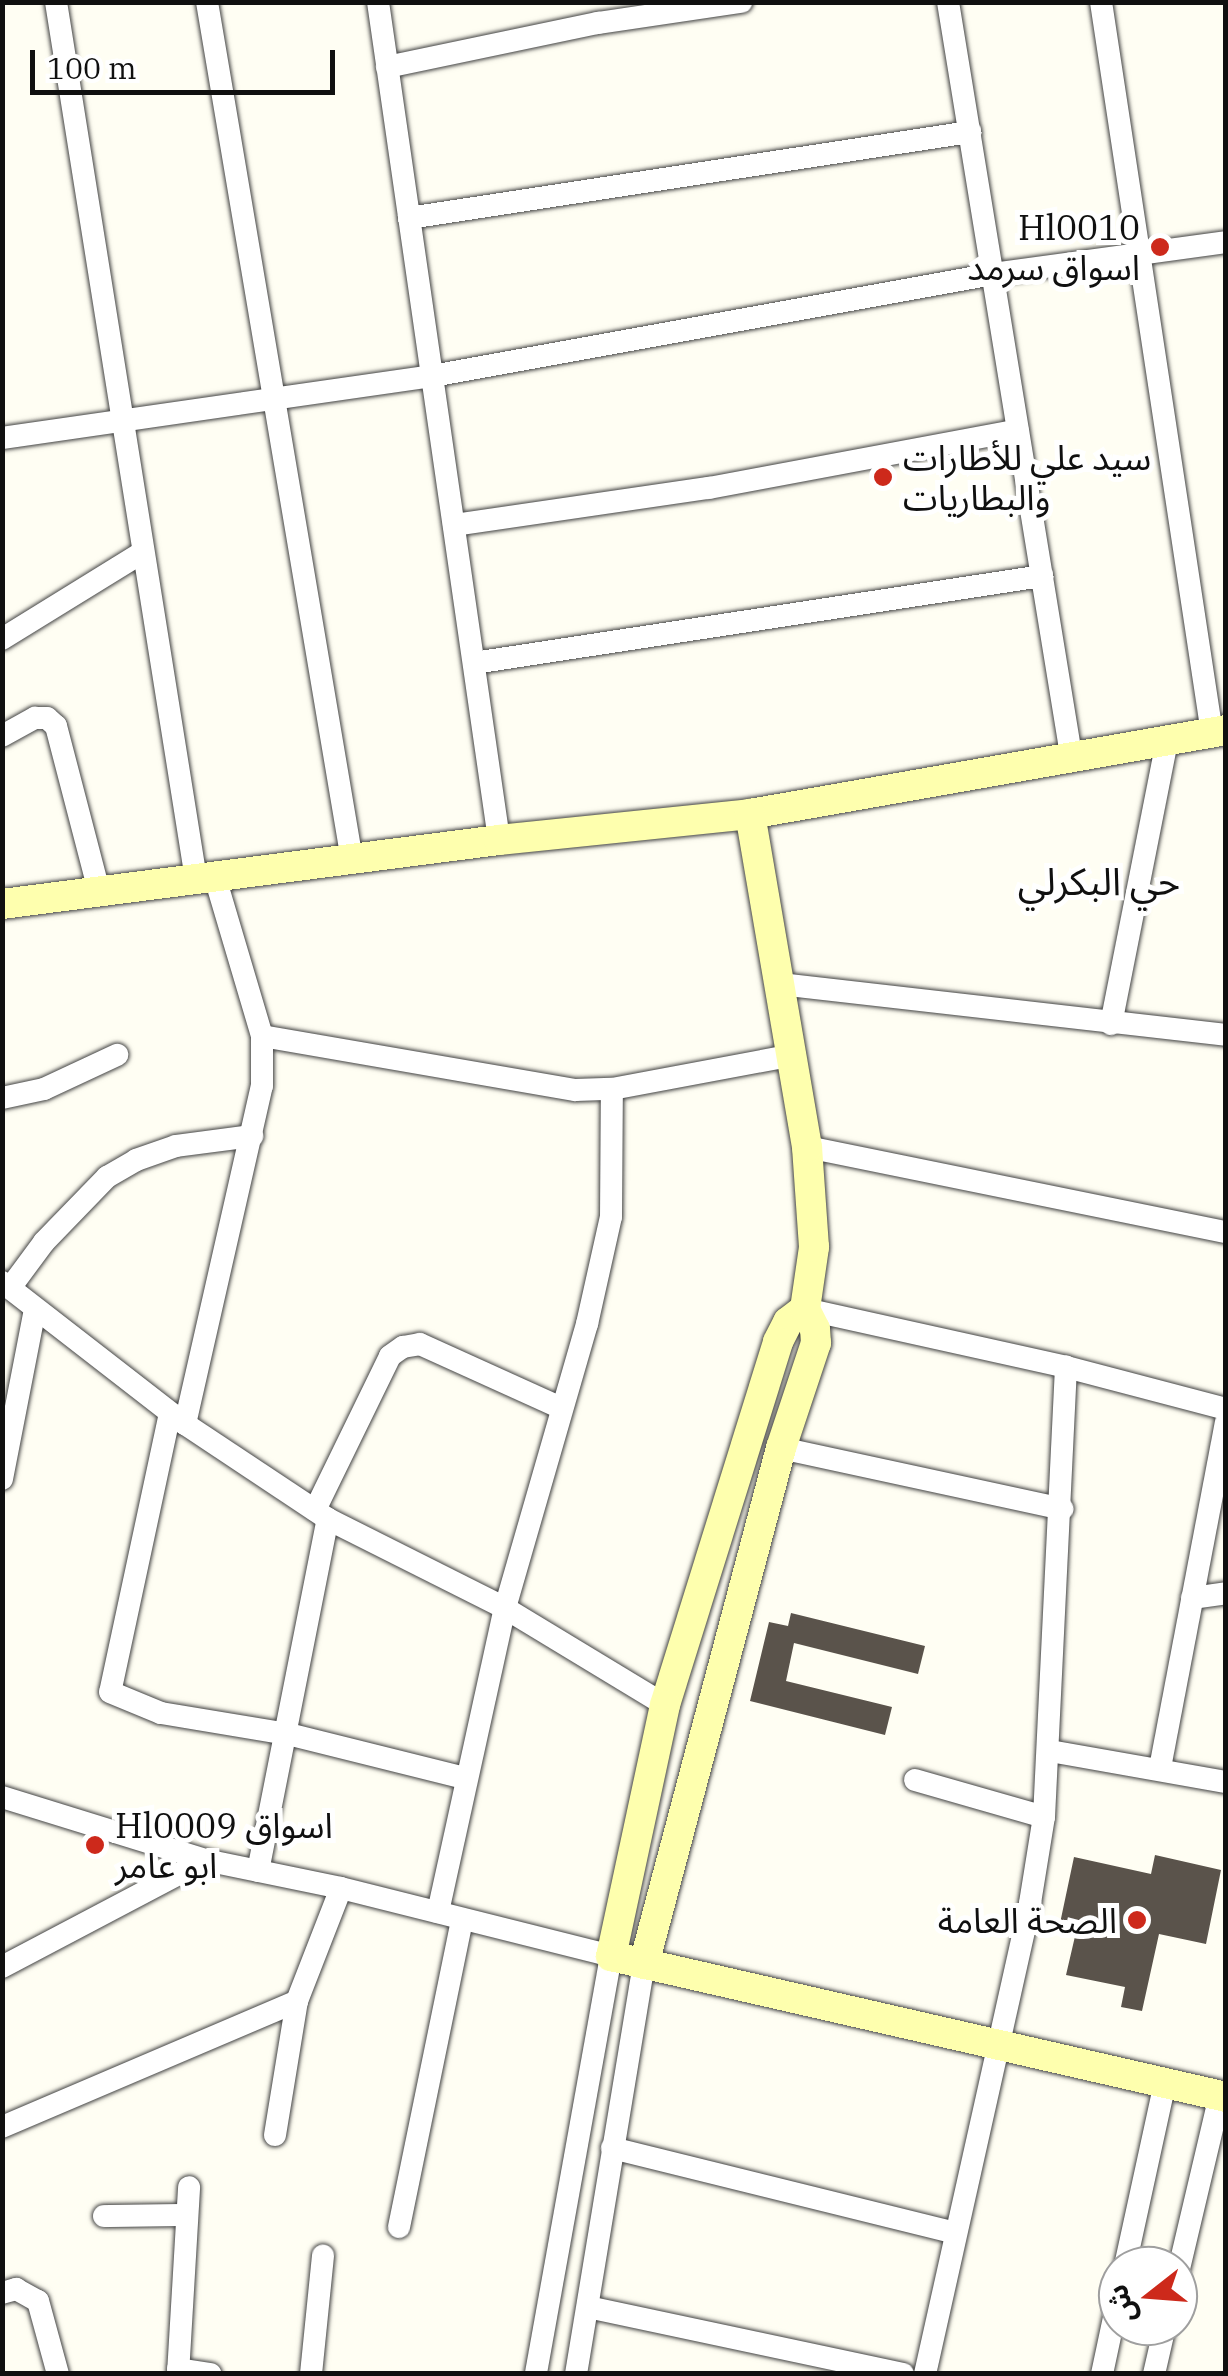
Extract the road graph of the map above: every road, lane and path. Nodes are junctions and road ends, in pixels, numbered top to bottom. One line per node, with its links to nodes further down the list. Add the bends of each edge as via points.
1 (56, 2): 15 (street)
2 (207, 2): 14 (street)
3 (378, 2): 7 (street)
4 (741, 2): 7 (street, via 598,23)
5 (948, 2): 8 (street)
6 (1101, 2): 11 (street)
7 (388, 67): 9 (street)
8 (970, 132): 9 (street); 12 (street)
9 (409, 218): 13 (street)
10 (1226, 242): 11 (street)
11 (1142, 254): 12 (street); 23 (street)
12 (993, 274): 13 (street); 16 (street)
13 (432, 376): 14 (street); 18 (street)
14 (274, 401): 15 (street); 29 (street)
15 (122, 422): 17 (street); 19 (street)
16 (1018, 430): 18 (street, via 709,488); 20 (street)
17 (2, 438)
18 (454, 525): 22 (street)
19 (143, 552): 21 (street); 30 (street)
20 (1042, 576): 22 (street); 26 (street)
21 (2, 638)
22 (474, 663): 28 (street)
23 (1218, 731): 25 (street)
24 (2, 736): 31 (street, via 35,718 56,726)
25 (1167, 740): 26 (street); 34 (street)
26 (1071, 755): 27 (street)
27 (750, 814): 28 (street); 33 (street)
28 (499, 840): 29 (street)
29 (352, 860): 30 (street)
30 (206, 878): 31 (street); 36 (street)
31 (100, 891): 32 (street)
32 (2, 904)
33 (780, 984): 34 (street); 38 (street)
34 (1111, 1024): 35 (street)
35 (1226, 1035)
36 (262, 1036): 39 (street, via 575,1090); 41 (street)
37 (117, 1056): 40 (street, via 44,1090)
38 (789, 1056): 39 (street); 42 (street)
39 (612, 1090): 48 (street, via 612,1217)
40 (2, 1098)
41 (252, 1136): 44 (street, via 176,1146 107,1177); 50 (street)
42 (807, 1146): 43 (street); 45 (street, via 814,1247)
43 (1226, 1232)
44 (6, 1285): 46 (street)
45 (806, 1309): 47 (street); 52 (street, via 816,1343); 59 (street, via 788,1322 778,1342)
46 (36, 1310): 50 (street); 53 (street)
47 (1066, 1368): 49 (street); 54 (street)
48 (561, 1408): 55 (street, via 420,1344 403,1347 390,1356); 58 (street)
49 (1226, 1409)
50 (178, 1419): 55 (street); 60 (street, via 110,1692 161,1713)
51 (1226, 1422): 57 (street)
52 (780, 1448): 54 (street); 76 (street)
53 (2, 1479)
54 (1062, 1509): 61 (street)
55 (321, 1515): 58 (street); 60 (street)
56 (1226, 1593): 57 (street)
57 (1192, 1598): 62 (street)
58 (504, 1608): 59 (street); 63 (street)
59 (665, 1705): 75 (street)
60 (288, 1734): 63 (street); 71 (street)
61 (1050, 1751): 62 (street); 69 (street)
62 (1160, 1768): 65 (street)
63 (466, 1778): 73 (street)
64 (915, 1780): 69 (street)
65 (1226, 1782)
66 (2, 1797): 67 (street)
67 (28, 1804): 68 (street); 70 (street)
68 (2, 1817)
69 (1044, 1817): 79 (street)
70 (205, 1860): 71 (street); 77 (street)
71 (258, 1871): 72 (street)
72 (341, 1888): 73 (street); 78 (street)
73 (438, 1912): 74 (street)
74 (462, 1920): 75 (street); 88 (street)
75 (610, 1956): 76 (street); 101 (street)
76 (644, 1964): 79 (street); 84 (street)
77 (2, 1967)
78 (297, 2000): 82 (street); 83 (street)
79 (996, 2043): 80 (street); 89 (street)
80 (1165, 2082): 81 (street); 90 (street)
81 (1223, 2096): 91 (street)
82 (2, 2128)
83 (276, 2135)
84 (612, 2148): 89 (street); 94 (street)
85 (189, 2187): 86 (street)
86 (187, 2215): 87 (street); 97 (street)
87 (104, 2216)
88 (399, 2226)
89 (955, 2233): 104 (street)
90 (1129, 2246)
91 (1185, 2246)
92 (323, 2256): 100 (street)
93 (2, 2293): 98 (street, via 16,2289 38,2300)
94 (588, 2307): 102 (street); 103 (street)
95 (1108, 2346): 105 (street)
96 (1160, 2346): 106 (street)
97 (178, 2371): 99 (street)
98 (58, 2374)
99 (211, 2374)
100 (310, 2374)
101 (536, 2374)
102 (576, 2374)
103 (903, 2374)
104 (925, 2374)
105 (1102, 2374)
106 (1154, 2374)

